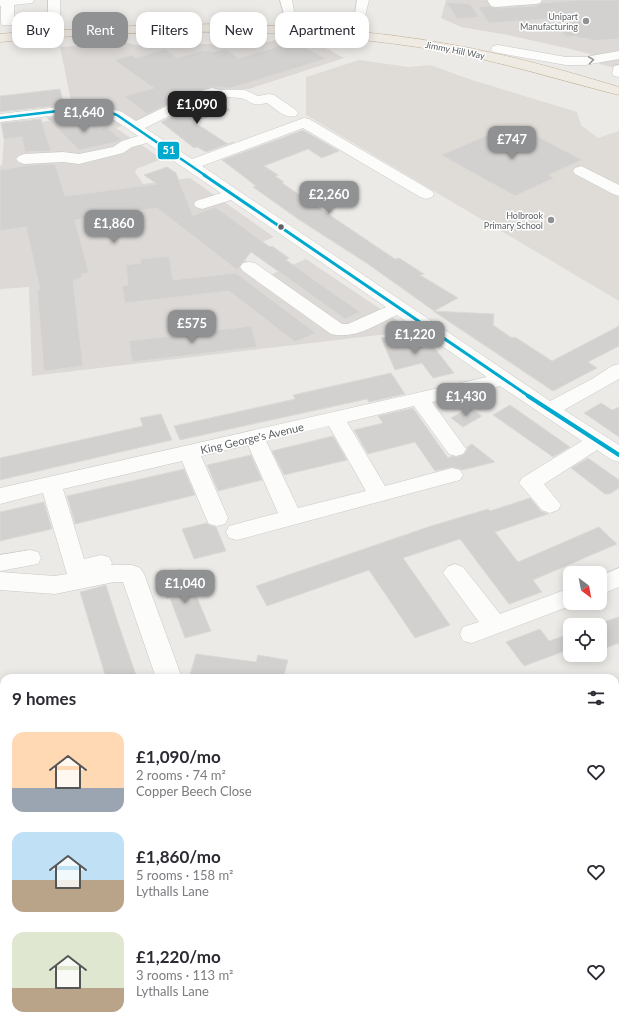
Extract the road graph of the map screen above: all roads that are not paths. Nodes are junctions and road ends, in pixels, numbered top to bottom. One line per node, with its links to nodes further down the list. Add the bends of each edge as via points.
1 (28, 0): 5 (street)
2 (54, 0): 6 (street)
3 (493, 0): 4 (street, via 495,3)
4 (536, 0)
5 (5, 1): 7 (street, via 7,22)
6 (54, 12)
7 (12, 22)
8 (0, 29): 10 (highway, Jimmy Hill Way, via 183,20 282,21 389,31)
9 (0, 38): 15 (highway, Jimmy Hill Way, via 173,28 255,28 334,33 424,44 471,53 530,66)
10 (498, 49): 11 (street, one-way to 11, via 566,61); 14 (highway, Jimmy Hill Way)
11 (619, 55)
12 (619, 69): 13 (street)
13 (619, 73)
14 (619, 81)
15 (619, 91)
16 (291, 113): 18 (street, via 269,98 256,101 244,94 212,92 198,96)
17 (0, 118): 18 (street, via 97,104)
18 (135, 127): 19 (street)
19 (150, 137): 20 (street, via 127,144 118,150 79,159); 21 (street)
20 (24, 159)
21 (191, 165): 24 (street); 25 (street, via 304,122)
22 (581, 171): 23 (street)
23 (619, 191)
24 (234, 194): 26 (street); 28 (street)
25 (426, 194)
26 (202, 204)
27 (249, 267): 28 (street, via 338,330 352,329)
28 (400, 307): 30 (street)
29 (619, 370): 32 (street)
30 (503, 378): 31 (street, King George's Avenue); 32 (street)
31 (419, 399): 33 (street, King George's Avenue); 36 (street)
32 (549, 410): 35 (street)
33 (335, 419): 34 (street, King George's Avenue); 41 (street)
34 (254, 437): 37 (street, King George's Avenue); 44 (street)
35 (597, 441): 38 (street); 43 (street, via 530,483)
36 (456, 449)
37 (189, 452): 40 (street, King George's Avenue); 45 (street)
38 (619, 455)
39 (452, 475): 41 (street)
40 (51, 484): 42 (street, King George's Avenue); 49 (street, via 76,569)
41 (379, 495): 44 (street)
42 (0, 496)
43 (550, 505)
44 (291, 517): 46 (street)
45 (217, 518)
46 (237, 532)
47 (30, 558): 48 (street)
48 (0, 563)
49 (101, 563)
50 (454, 573): 55 (street)
51 (619, 577): 53 (street)
52 (0, 581): 57 (street, via 55,584 114,573 132,574)
53 (607, 583)
54 (563, 600): 55 (street)
55 (495, 625): 56 (street)
56 (472, 634)
57 (168, 674)

